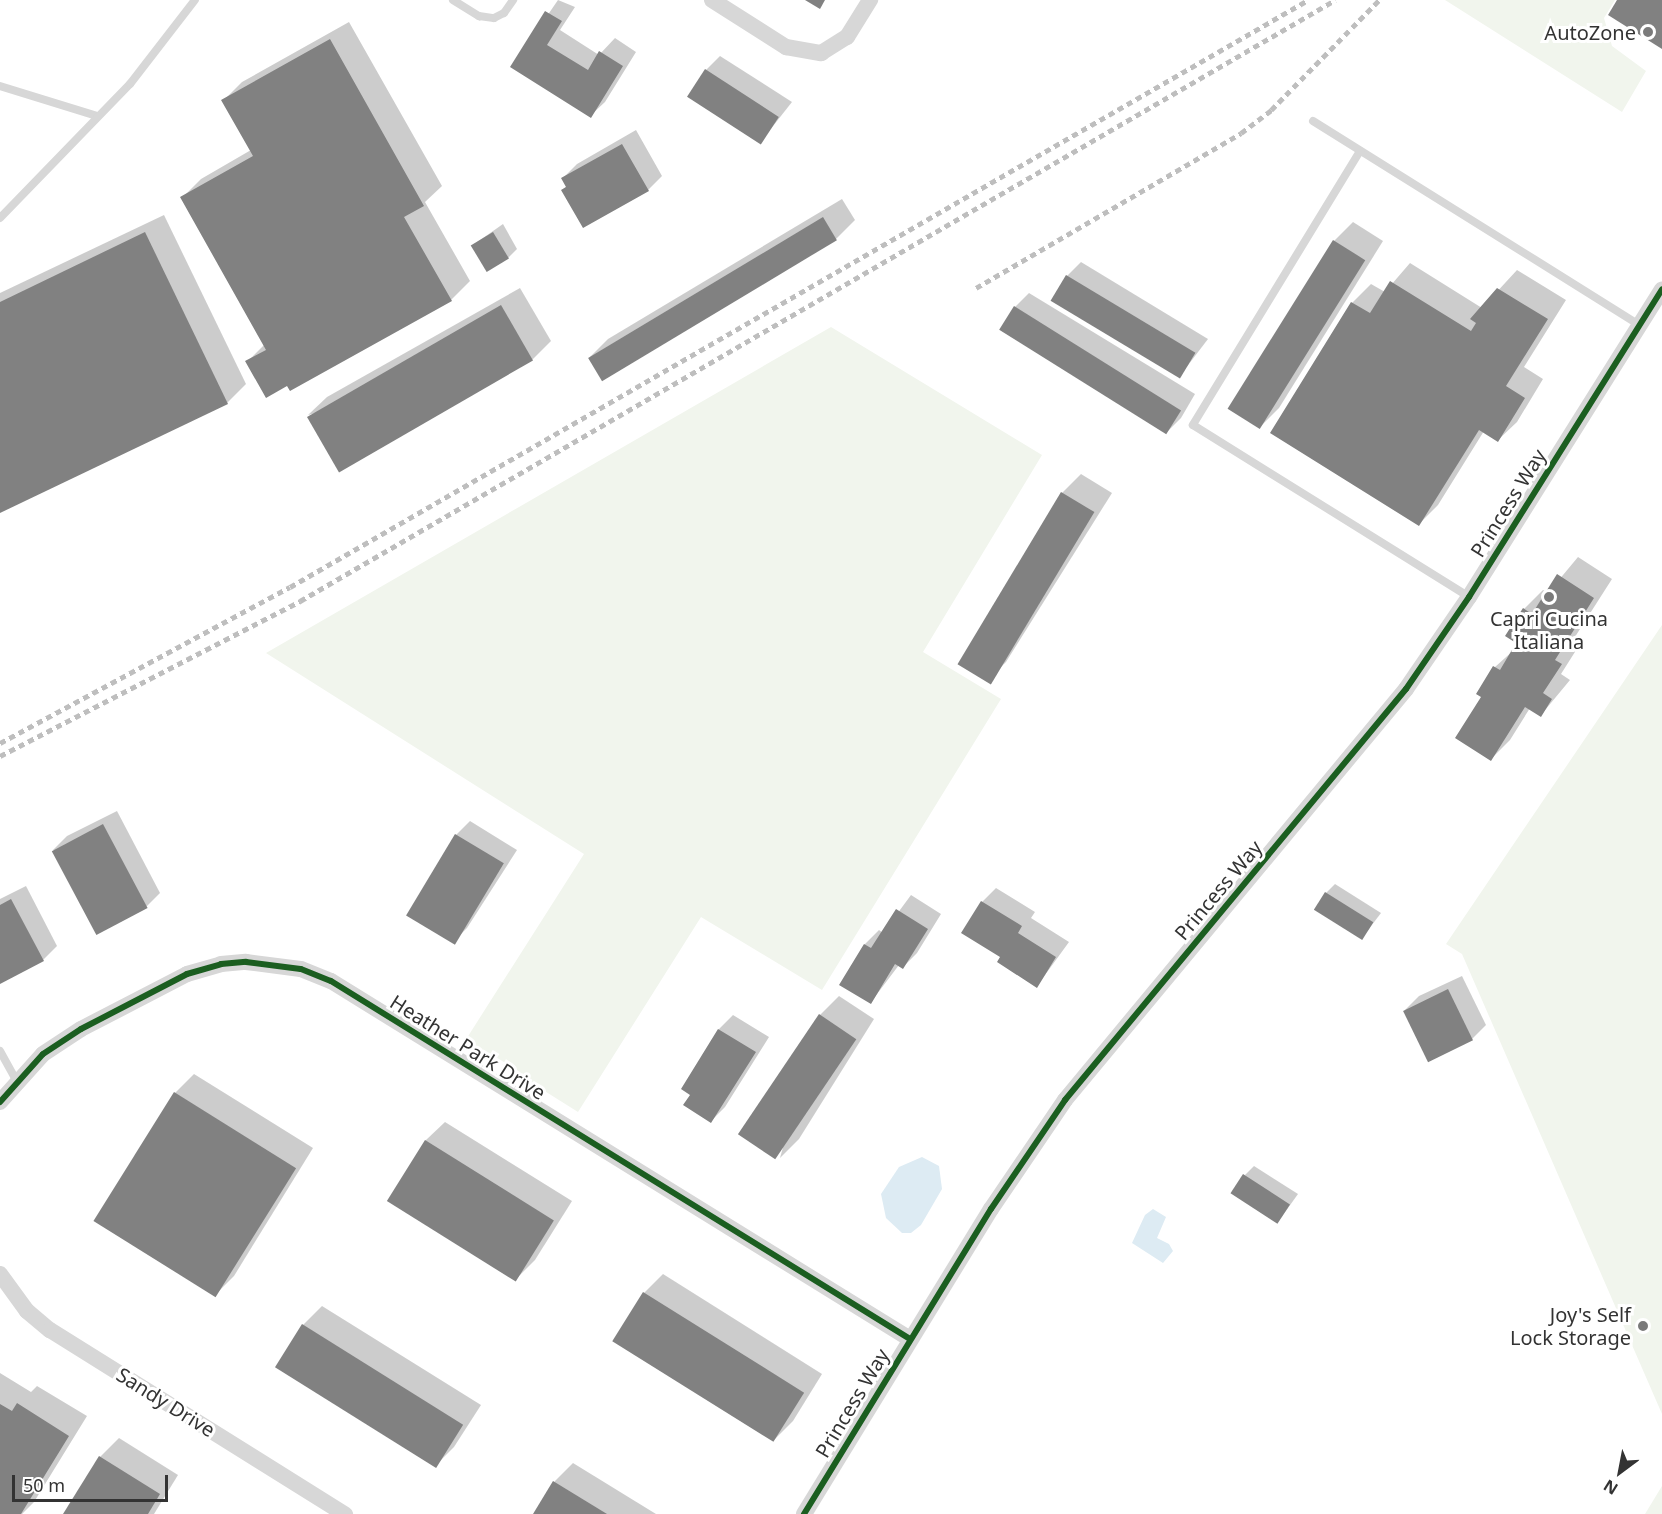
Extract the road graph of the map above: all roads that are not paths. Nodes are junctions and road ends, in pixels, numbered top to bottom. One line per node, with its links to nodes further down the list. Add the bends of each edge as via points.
1 (195, 0): 7 (lane, via 130,84)
2 (453, 0): 3 (lane, via 479,16 494,18 504,13)
3 (513, 0)
4 (712, 0): 5 (street, via 786,47 821,53 847,37)
5 (870, 0)
6 (0, 86): 7 (lane)
7 (97, 116): 10 (lane)
8 (1313, 122): 9 (lane)
9 (1360, 151): 12 (lane); 13 (lane, via 1193,425)
10 (0, 218)
11 (1662, 289): 12 (street, Princess Way)
12 (1640, 325): 13 (street, Princess Way)
13 (1469, 597): 18 (street, Princess Way, via 1406,689 1065,1100)
14 (0, 1051): 15 (lane)
15 (16, 1080): 16 (street, Heather Park Drive); 18 (street, Heather Park Drive, via 43,1054 81,1029 187,974 221,964 246,962 302,969 331,981)
16 (0, 1102)
17 (0, 1274): 19 (street, Sandy Drive, via 27,1311 50,1330)
18 (910, 1339): 20 (street, Princess Way)
19 (345, 1514)
20 (804, 1514)

